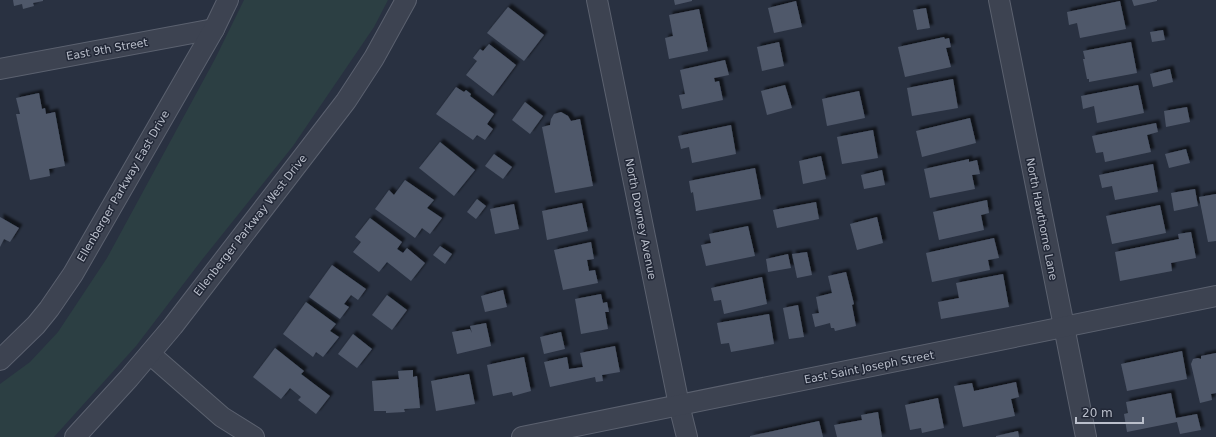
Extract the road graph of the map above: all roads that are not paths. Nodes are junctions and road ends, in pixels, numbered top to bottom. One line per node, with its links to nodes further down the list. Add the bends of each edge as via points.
1 (228, 0): 5 (street, Ellenberger Parkway East Drive)
2 (406, 0): 9 (street, Ellenberger Parkway West Drive, via 374,58 346,101)
3 (598, 0): 11 (street, North Downey Avenue)
4 (999, 0): 8 (street, North Hawthorne Lane)
5 (214, 29): 6 (street, East 9th Street); 10 (street, Ellenberger Parkway East Drive, via 72,274 43,317)
6 (0, 69)
7 (1216, 296): 8 (street, East Saint Joseph Street)
8 (1064, 328): 11 (street, East Saint Joseph Street); 16 (street, North Hawthorne Lane)
9 (150, 354): 12 (street, Ellenberger Parkway West Drive); 13 (street, via 222,418)
10 (0, 360)
11 (679, 405): 14 (street, East Saint Joseph Street); 15 (street, North Downey Avenue)
12 (75, 437)
13 (254, 437)
14 (522, 437)
15 (687, 437)
16 (1086, 437)

